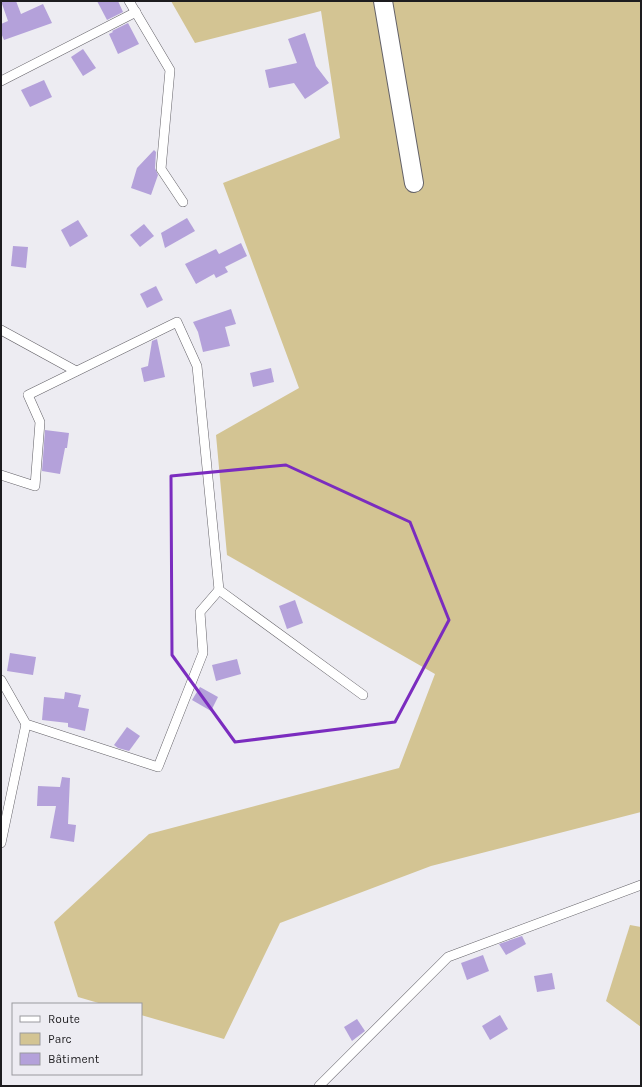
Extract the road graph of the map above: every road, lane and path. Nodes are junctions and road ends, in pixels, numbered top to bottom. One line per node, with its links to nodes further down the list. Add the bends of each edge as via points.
1 (129, 1): 3 (lane)
2 (383, 1): 5 (street)
3 (136, 12): 4 (lane); 6 (lane, via 170,70 161,169)
4 (1, 82)
5 (414, 183)
6 (183, 202)
7 (1, 330): 8 (lane)
8 (76, 371): 9 (lane, via 28,395 40,422 35,486); 10 (lane, via 177,322 197,366)
9 (1, 476)
10 (219, 590): 12 (lane); 13 (lane, via 200,612 204,652 158,767)
11 (1, 680): 13 (lane)
12 (363, 695)
13 (26, 724): 14 (lane)
14 (1, 843)
15 (641, 885): 16 (lane, via 448,957)
16 (319, 1086)

